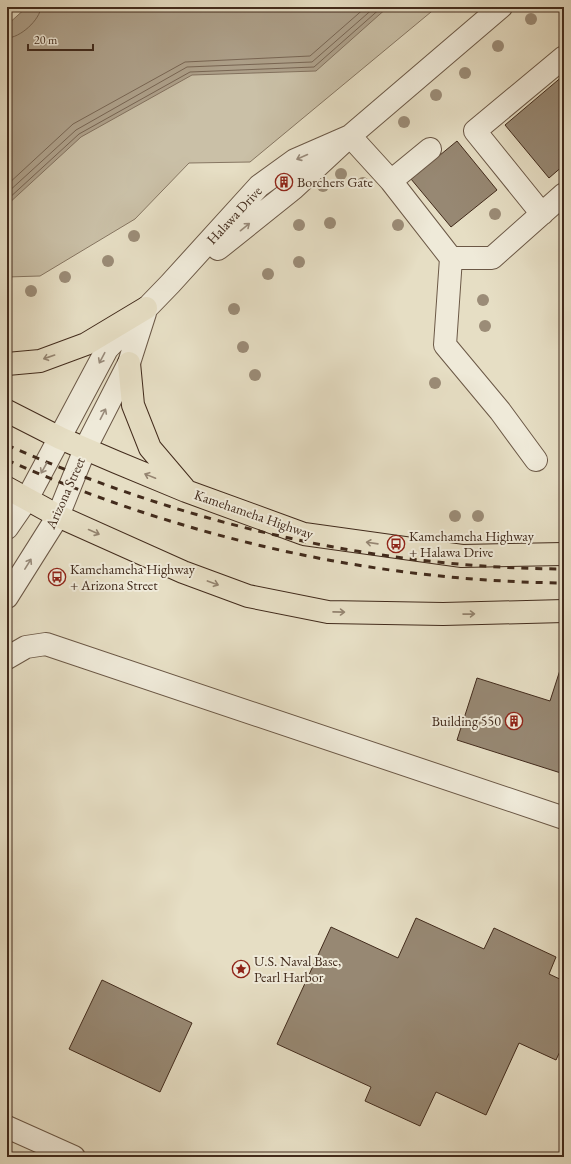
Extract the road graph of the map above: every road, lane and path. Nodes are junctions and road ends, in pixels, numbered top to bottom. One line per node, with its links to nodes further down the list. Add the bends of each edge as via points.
1 (501, 7): 3 (street, Halawa Drive)
2 (564, 58): 7 (street, via 475,130)
3 (350, 136): 5 (street); 9 (street, Halawa Drive, via 292,189 217,250 170,284)
4 (430, 149): 5 (street)
5 (391, 180): 8 (street)
6 (564, 194): 7 (street)
7 (542, 214): 8 (street, via 492,258)
8 (451, 258): 15 (street, via 445,345 500,411)
9 (146, 308): 10 (street, Halawa Drive); 11 (main road, one-way to 11, via 86,344 40,360); 13 (street, Halawa Drive, one-way to 13, via 107,349)
10 (129, 363): 14 (street, Halawa Drive, one-way to 10); 17 (main road, via 133,405 150,448)
11 (7, 364)
12 (7, 411): 13 (main road, Kamehameha Highway)
13 (60, 438): 14 (main road, Kamehameha Highway); 18 (street, Arizona Street, one-way to 18)
14 (85, 449): 17 (main road, Kamehameha Highway, one-way to 14); 19 (street, Arizona Street)
15 (536, 460)
16 (7, 488): 18 (main road)
17 (186, 491): 21 (main road, Kamehameha Highway, one-way to 17, via 462,556 304,534)
18 (27, 499): 19 (main road); 20 (street, Arizona Street)
19 (58, 516): 22 (street, Arizona Street, one-way to 19); 23 (main road, one-way to 23, via 183,572 248,596 328,612 443,614)
20 (7, 528)
21 (564, 554)
22 (7, 597)
23 (564, 611)
24 (7, 658): 25 (street, via 26,647 46,644)
25 (564, 818)
26 (7, 1127): 27 (street)
27 (74, 1157)

